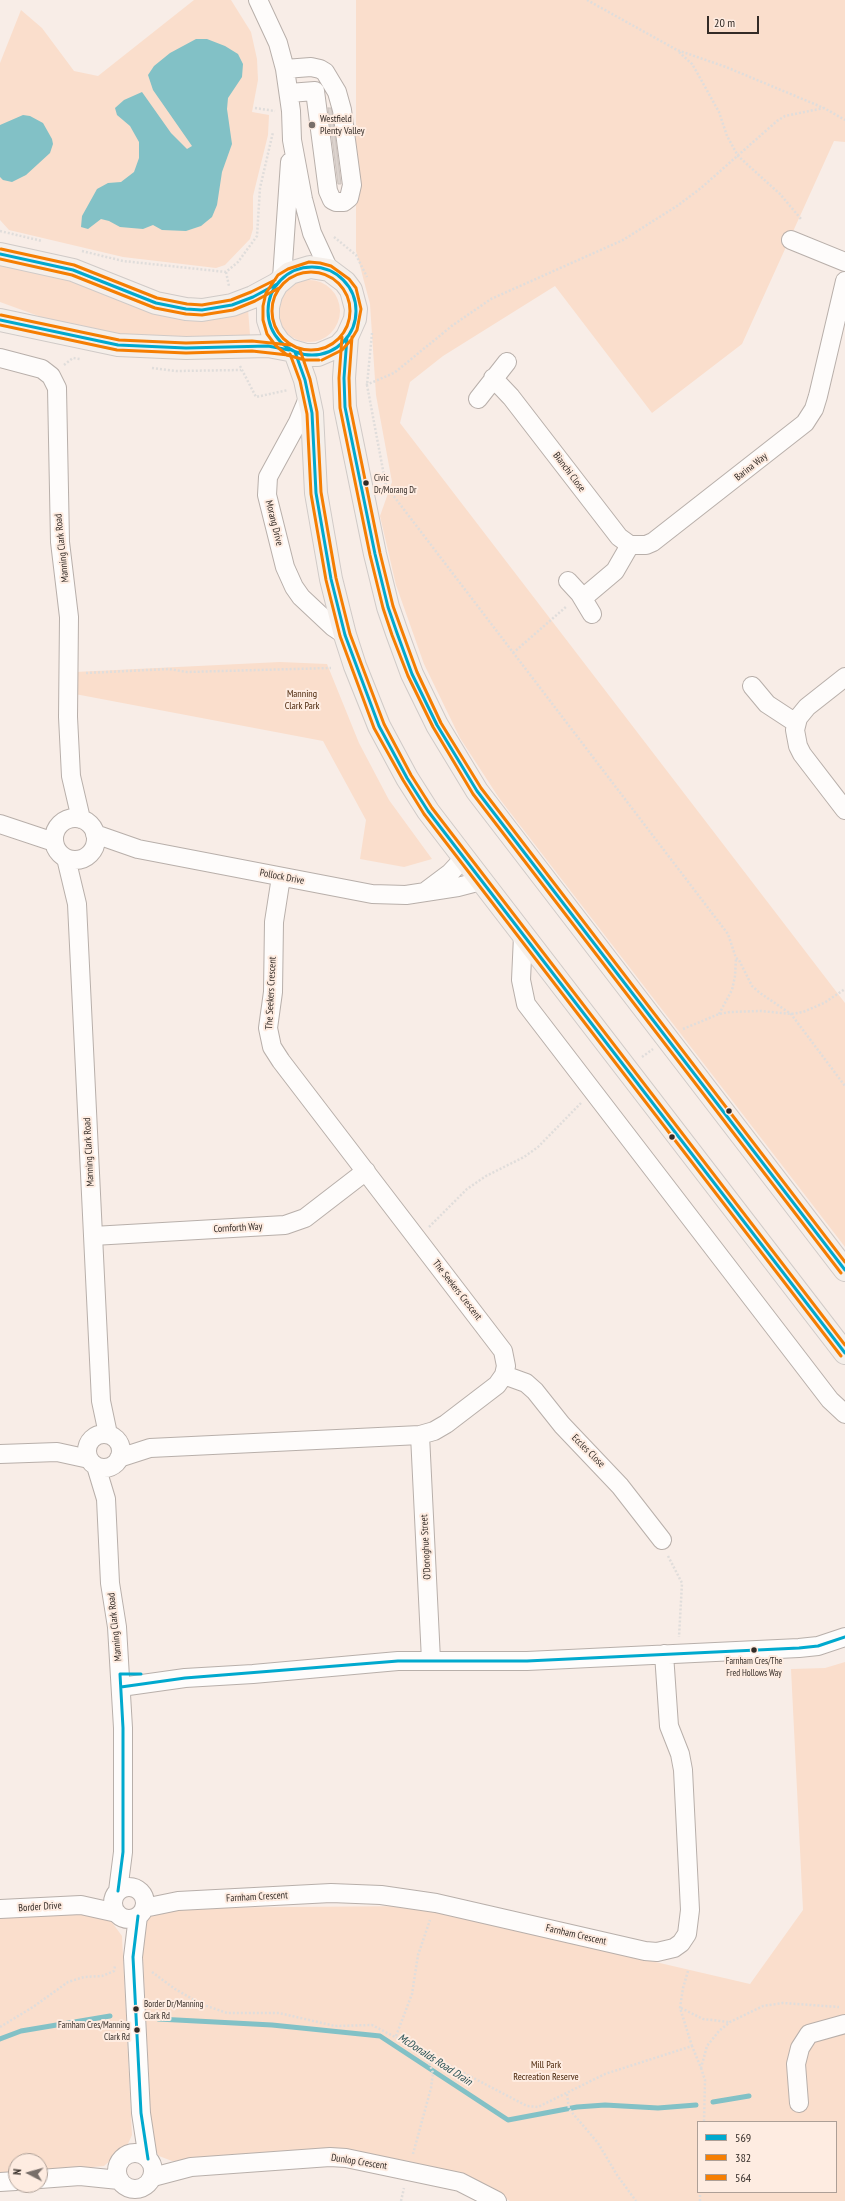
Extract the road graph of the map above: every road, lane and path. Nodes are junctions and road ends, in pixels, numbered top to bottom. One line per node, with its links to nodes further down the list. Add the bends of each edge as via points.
1 (258, 0): 4 (street, via 278,43)
2 (587, 0): 3 (path)
3 (677, 50): 9 (path); 14 (path, via 692,64 699,76 719,112 726,136)
4 (285, 69): 5 (street, via 311,67); 7 (street)
5 (325, 72): 6 (street); 6 (street, via 337,92 342,110 352,185 349,198 340,203 332,200 328,190)
6 (315, 91): 7 (street)
7 (289, 93): 10 (street)
8 (255, 108): 10 (path)
9 (824, 108): 11 (path); 14 (path, via 785,116)
10 (280, 113): 13 (street)
11 (845, 120)
12 (274, 128): 19 (path, via 260,188 257,236 238,262 226,272 123,261)
13 (292, 140): 22 (street, via 307,216); 24 (street)
14 (738, 156): 15 (path, via 780,194); 38 (path, via 695,193 645,227 602,250 491,299 394,373 367,385 386,486)
15 (801, 219)
16 (0, 231): 18 (path)
17 (791, 240): 21 (street)
18 (46, 242)
19 (77, 250)
20 (0, 254): 24 (main road, via 73,270 156,303 186,309 202,310 232,305)
21 (845, 262)
22 (329, 270): 24 (main road, via 310,267 290,272); 26 (main road, via 345,282 354,300 355,319)
23 (845, 280): 33 (street, Barina Way, via 818,396 814,409 805,423 653,542)
24 (279, 281): 27 (main road, via 271,295 268,320 279,342)
25 (0, 320): 27 (main road, via 118,345 186,348 258,346)
26 (348, 337): 27 (main road, via 329,352 306,355); 62 (main road, via 344,378 345,407 375,554 396,633 412,674 437,725 477,791)
27 (292, 351): 31 (main road)
28 (0, 358): 40 (street, Manning Clark Road, via 42,369 51,376 56,388 59,428 58,510 69,617)
29 (507, 362): 30 (street)
30 (494, 378): 32 (street); 33 (street, Bianchi Close, via 619,537)
31 (309, 396): 37 (main road, via 316,493 331,579); 37 (street, Morang Drive, via 304,411 268,477 267,495 285,567 294,588 333,627)
32 (478, 398)
33 (630, 545): 35 (street, via 615,571)
34 (568, 581): 35 (street)
35 (583, 598): 36 (street); 38 (path, via 574,600)
36 (592, 614)
37 (345, 635): 51 (main road, via 379,726 428,811)
38 (513, 653): 57 (path, via 728,934)
39 (331, 668): 40 (path, via 194,672 169,669)
40 (68, 673): 44 (street, Manning Clark Road)
41 (845, 677): 43 (street, via 807,706)
42 (752, 686): 43 (street, via 766,704)
43 (796, 723): 45 (street, via 795,738 802,754)
44 (71, 776): 46 (street, Manning Clark Road); 48 (street, Manning Clark Road, via 68,800)
45 (845, 810)
46 (81, 819): 48 (street, via 68,819); 49 (street, via 91,826)
47 (4, 825): 48 (street)
48 (58, 830): 50 (street, via 58,851)
49 (91, 847): 50 (street, via 78,860); 52 (street, Pollock Drive, via 138,850); 55 (street, Manning Clark Road)
50 (66, 858): 55 (street, Manning Clark Road)
51 (464, 858): 53 (main road); 54 (street, Pollock Drive, via 450,873)
52 (280, 877): 54 (street, Pollock Drive, via 372,894 406,895); 60 (street, The Seekers Crescent, via 274,922 274,974 269,1037 281,1061)
53 (481, 881): 54 (street, Pollock Drive); 56 (main road)
54 (426, 891)
55 (76, 904): 61 (street, Manning Clark Road)
56 (523, 936): 63 (main road); 65 (street, via 521,980 526,1004 830,1400)
57 (736, 958): 58 (path, via 732,990); 59 (path, via 752,986 791,1014)
58 (719, 1014)
59 (845, 1086)
60 (366, 1171): 61 (street, Cornforth Way, via 305,1218 285,1225); 64 (street, The Seekers Crescent, via 503,1351 506,1366)
61 (93, 1236): 67 (street, Manning Clark Road)
62 (845, 1270)
63 (845, 1353)
64 (504, 1374): 66 (street, via 497,1385 446,1424 434,1431); 69 (street, Eccles Close, via 526,1383 535,1391 562,1425 620,1486)
65 (845, 1414)
66 (420, 1434): 67 (street); 72 (street, O'Donoghue Street)
67 (103, 1451): 68 (street); 73 (street, Manning Clark Road, via 110,1583 117,1627)
68 (0, 1454)
69 (662, 1540): 71 (path, via 682,1583)
70 (845, 1637): 71 (street, via 818,1646 799,1648)
71 (673, 1654): 72 (street, via 527,1661); 75 (street, Farnham Crescent, via 669,1726 683,1770 690,1910 687,1934 681,1943 668,1950 645,1951)
72 (431, 1660): 73 (street, via 253,1674)
73 (120, 1680): 74 (street, Manning Clark Road, via 124,1728 123,1852)
74 (132, 1899): 75 (street, Farnham Crescent, via 178,1901 356,1893); 76 (street, Border Drive); 78 (street, Border Drive, via 130,1919); 79 (street, Manning Clark Road)
75 (436, 1903): 87 (path, via 418,1955 412,1994)
76 (81, 1905): 77 (street, Border Drive); 78 (street, Border Drive)
77 (0, 1910)
78 (118, 1915): 79 (street, Manning Clark Road)
79 (125, 1958): 86 (path, via 114,1971 102,1976 84,1977 68,1982); 96 (street, Manning Clark Road, via 141,2113)
80 (688, 1971): 82 (path, via 682,1988)
81 (153, 1973): 87 (path, via 201,2004 227,2013 279,2013 335,2026 372,2025)
82 (680, 2008): 84 (path, via 703,2019); 88 (path)
83 (845, 2009): 84 (path, via 835,2005 774,2003)
84 (730, 2022): 90 (path, via 707,2046)
85 (845, 2024): 92 (street, via 809,2034 800,2048 796,2064)
86 (0, 2027)
87 (396, 2036): 89 (path)
88 (692, 2046): 90 (path); 91 (path, via 605,2074)
89 (425, 2052): 91 (path, via 527,2106 538,2107); 94 (path, via 433,2073 431,2088)
90 (701, 2068): 93 (path, via 705,2080)
91 (567, 2094): 99 (path, via 569,2110 602,2147 617,2175)
92 (799, 2104)
93 (704, 2121)
94 (409, 2170): 96 (street, Dunlop Crescent, via 330,2157 190,2167); 97 (path); 98 (street, Dunlop Crescent, via 460,2182)
95 (48, 2178): 96 (street, Dunlop Crescent, via 80,2176)
96 (135, 2178)
97 (401, 2201)
98 (497, 2201)
99 (636, 2201)

